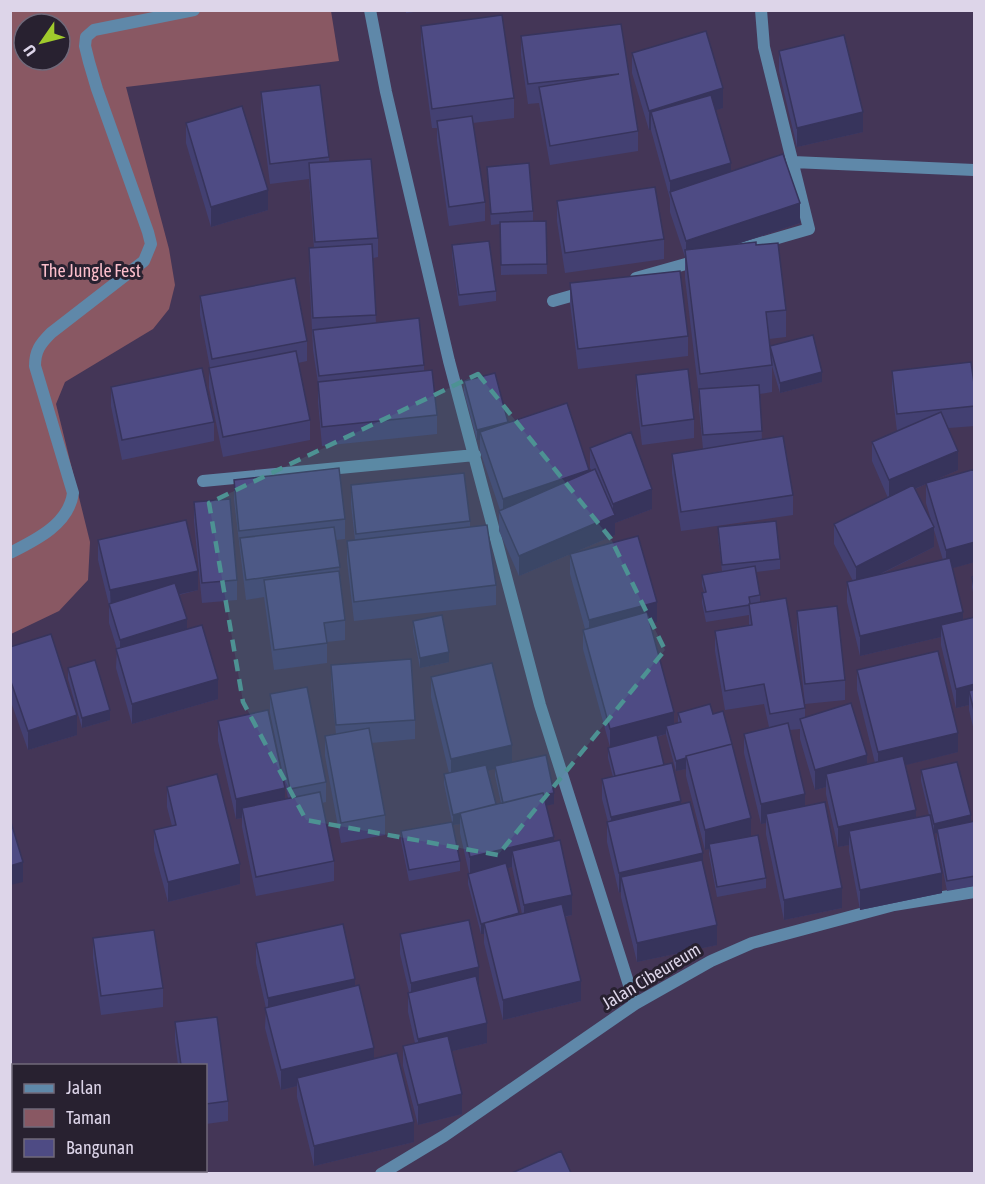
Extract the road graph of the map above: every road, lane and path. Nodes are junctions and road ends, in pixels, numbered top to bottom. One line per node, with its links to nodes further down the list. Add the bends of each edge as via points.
1 (194, 10): 11 (street, via 94,30 86,37 97,89 151,244 144,261 51,333 35,354 35,366 73,493 72,502 54,526)
2 (370, 10): 9 (street, via 449,361)
3 (761, 10): 4 (street, via 764,47)
4 (793, 162): 5 (street); 6 (street, via 809,229)
5 (975, 170)
6 (629, 280)
7 (596, 289): 8 (street)
8 (553, 301)
9 (475, 456): 10 (street); 13 (street, via 540,705)
10 (202, 481)
11 (10, 553)
12 (975, 892): 13 (street, Jalan Cibeureum, via 894,905 752,944 711,961)
13 (635, 1004): 14 (street, Jalan Cibeureum, via 444,1136)
14 (381, 1173)

